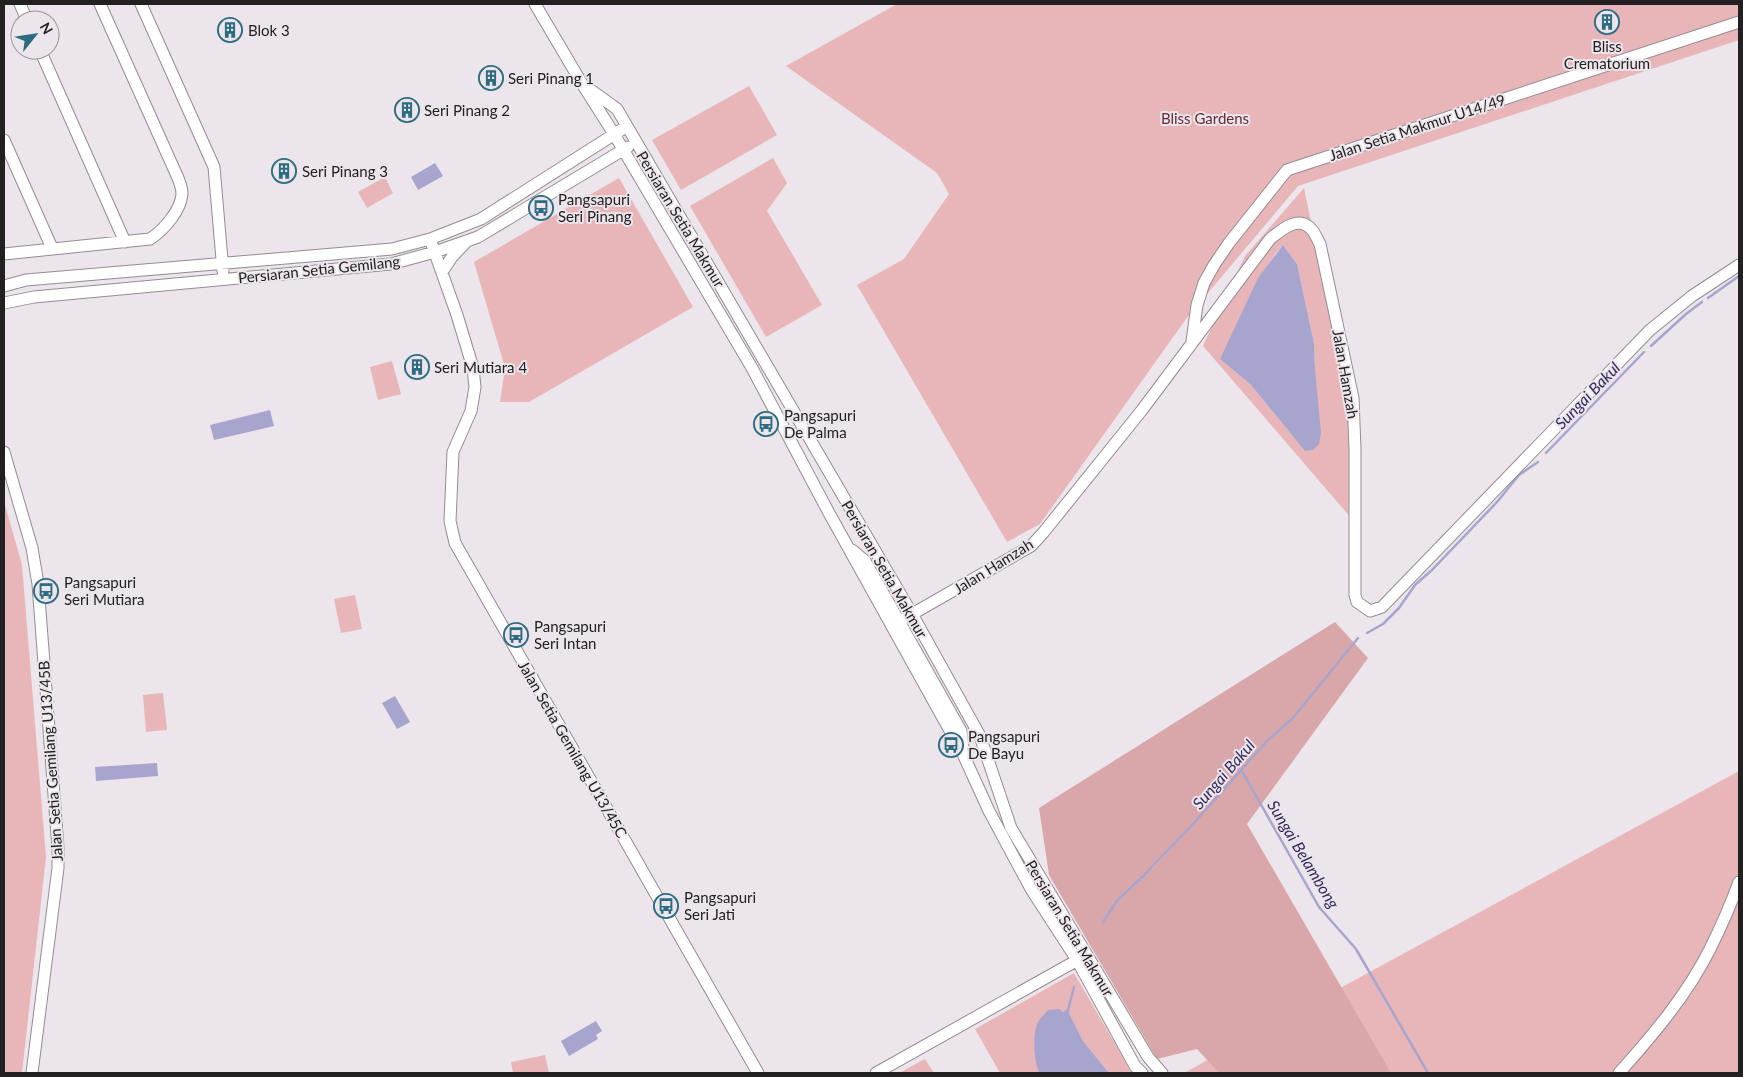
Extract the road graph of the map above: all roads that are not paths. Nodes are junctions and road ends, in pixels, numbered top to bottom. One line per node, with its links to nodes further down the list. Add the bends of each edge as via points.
1 (100, 4): 14 (street, via 182,189 178,207 155,236)
2 (141, 4): 19 (street, via 214,167)
3 (535, 4): 6 (street, Persiaran Setia Makmur)
4 (1739, 22): 25 (street, Jalan Setia Makmur U14/49, via 1287,170 1229,243 1204,283 1197,305)
5 (44, 60): 14 (street)
6 (581, 82): 7 (street, Persiaran Setia Makmur, via 617,109); 8 (street, Persiaran Setia Makmur)
7 (627, 127): 8 (street, Persiaran Setia Gemilang); 10 (street, Persiaran Setia Makmur)
8 (614, 134): 11 (street, Persiaran Setia Makmur); 12 (street, Persiaran Setia Gemilang, via 481,220)
9 (4, 140): 15 (street)
10 (636, 142): 11 (street, Persiaran Setia Gemilang); 28 (street, Persiaran Setia Makmur)
11 (623, 150): 13 (street, Persiaran Setia Gemilang, via 497,227); 27 (street, Persiaran Setia Makmur, via 752,368)
12 (430, 239): 16 (street, Jalan Setia Gemilang U13/45C); 19 (street, Persiaran Setia Gemilang, via 392,249)
13 (467, 240): 16 (street, Persiaran Setia Gemilang); 21 (street)
14 (125, 242): 15 (street)
15 (52, 248): 17 (street)
16 (435, 252): 18 (street, Persiaran Setia Gemilang); 21 (street, Jalan Setia Gemilang U13/45C)
17 (4, 254)
18 (417, 257): 21 (street); 22 (street, Persiaran Setia Gemilang, via 391,264)
19 (222, 264): 22 (street); 23 (street, Persiaran Setia Gemilang, via 26,280)
20 (1739, 265): 25 (street, Jalan Hamzah, via 1692,296 1650,330 1382,607 1370,611 1357,602 1354,595 1356,449 1353,398 1320,244 1311,229 1302,223 1292,224 1270,239)
21 (442, 272): 34 (street, Jalan Setia Gemilang U13/45C, via 473,368 475,388 471,411 453,452 450,521 455,543)
22 (224, 278): 24 (street, Persiaran Setia Gemilang, via 34,297)
23 (4, 286)
24 (4, 304)
25 (1192, 343): 28 (street, Jalan Hamzah, via 1031,546)
26 (4, 452): 33 (street, Jalan Setia Gemilang U13/45B, via 37,575 58,848)
27 (848, 548): 29 (street, via 865,561); 30 (street, Persiaran Setia Makmur)
28 (912, 614): 29 (street, Jalan Hamzah); 32 (street, Persiaran Setia Makmur, via 980,736 1011,828)
29 (900, 621): 30 (street, via 961,731)
30 (963, 754): 32 (street, Persiaran Setia Makmur, via 989,812 1031,889)
31 (1739, 882): 38 (street, via 1710,950 1691,981 1672,1010)
32 (1081, 957): 35 (street); 36 (street, Persiaran Setia Makmur, via 1135,1066); 37 (street, Persiaran Setia Makmur)
33 (32, 1073)
34 (758, 1073)
35 (876, 1073)
36 (1142, 1073)
37 (1162, 1073)
38 (1618, 1073)

